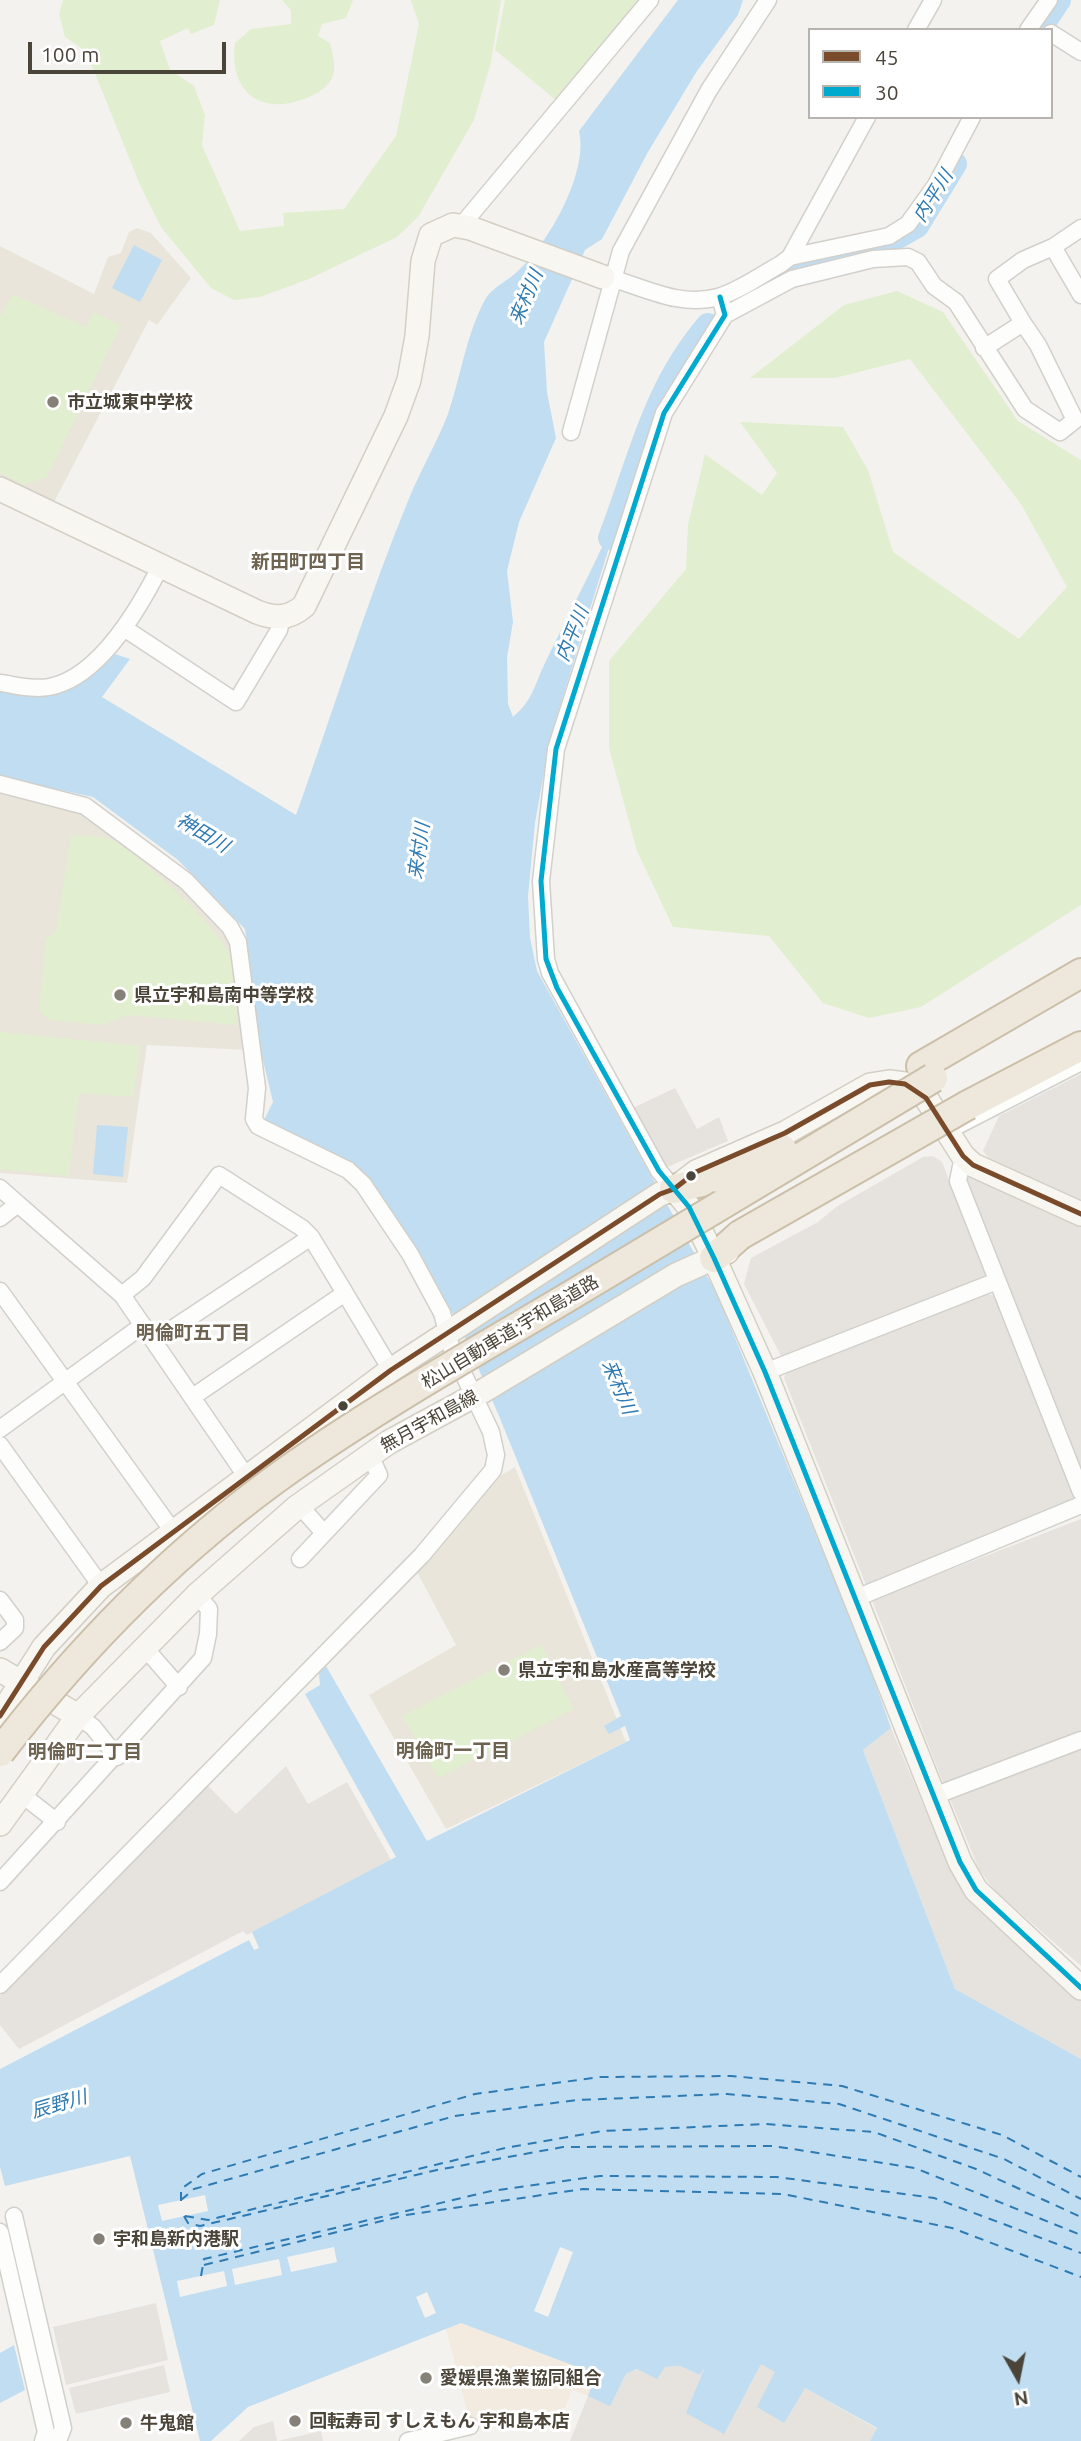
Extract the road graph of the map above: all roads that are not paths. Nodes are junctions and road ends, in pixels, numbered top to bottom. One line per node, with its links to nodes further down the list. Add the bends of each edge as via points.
1 (650, 0): 11 (street)
2 (768, 0): 15 (street, via 709,90)
3 (933, 0): 5 (street)
4 (1049, 0): 6 (street)
5 (917, 28)
6 (1041, 28)
7 (1053, 35): 8 (street)
8 (1081, 52)
9 (866, 119): 14 (street)
10 (971, 119): 14 (street, via 936,185 908,224 889,236)
11 (465, 227): 15 (main road); 25 (main road, via 442,228 426,245 413,358 396,416 303,606)
12 (1081, 228): 13 (street)
13 (1053, 247): 16 (street); 19 (street, via 1034,253 997,279)
14 (790, 257): 17 (street)
15 (608, 278): 17 (street, via 681,299); 22 (street)
16 (1081, 295)
17 (720, 296): 18 (street)
18 (725, 315): 20 (street, via 792,279 898,255 918,262 934,286 956,302); 37 (street, via 673,395 649,457 559,738 541,867 550,973)
19 (1023, 323): 20 (street); 21 (street)
20 (984, 348): 21 (street, via 1025,409 1060,432)
21 (1078, 417)
22 (571, 432)
23 (0, 489): 24 (main road)
24 (161, 565): 25 (main road, via 257,612); 26 (street)
25 (282, 617): 26 (street, via 279,630 236,702)
26 (124, 628): 27 (street, via 82,672 62,683 48,687)
27 (0, 683)
28 (0, 784): 48 (street, via 85,806 186,880 230,927 238,942 253,1045 254,1119 258,1126 348,1170 363,1184 410,1254)
29 (1081, 973): 33 (highway)
30 (1081, 989): 33 (highway, 松山自動車道;宇和島道路)
31 (1081, 1046): 42 (highway, bridge, via 740,1234)
32 (1081, 1062): 34 (street)
33 (927, 1072): 37 (highway, bridge, via 777,1152 718,1178); 77 (highway, 松山自動車道;宇和島道路, bridge, via 290,1469 221,1522 122,1612 74,1660)
34 (948, 1131): 35 (main road); 37 (main road, via 926,1098 905,1084 870,1085 785,1133 696,1172); 42 (main road, 無月宇和島線, via 762,1236)
35 (963, 1156): 39 (main road, via 973,1165); 43 (street, via 958,1181)
36 (0, 1188): 38 (street)
37 (667, 1192): 42 (main road, via 689,1208); 48 (main road)
38 (18, 1204): 40 (street); 46 (street)
39 (1081, 1214)
40 (0, 1218)
41 (311, 1237): 45 (street); 46 (street, via 219,1175 143,1278); 49 (street)
42 (707, 1260): 51 (main road); 53 (main road, 無月宇和島線)
43 (997, 1282): 51 (street); 59 (street)
44 (0, 1291): 52 (street)
45 (345, 1293): 50 (street); 54 (street)
46 (122, 1295): 47 (street)
47 (143, 1325): 49 (street); 52 (street)
48 (451, 1331): 50 (main road); 53 (street)
49 (154, 1341): 54 (street)
50 (391, 1370): 58 (main road)
51 (765, 1372): 67 (main road)
52 (65, 1382): 55 (street); 62 (street)
53 (477, 1394): 57 (main road, 無月宇和島線); 84 (street, via 496,1455 493,1470 422,1555)
54 (194, 1396): 58 (street)
55 (0, 1429)
56 (0, 1445): 65 (street)
57 (370, 1455): 60 (main road, 無月宇和島線); 63 (street, via 379,1475)
58 (246, 1476): 62 (main road)
59 (1081, 1492)
60 (299, 1505): 63 (street); 66 (main road, 無月宇和島線)
61 (1081, 1505): 67 (street)
62 (172, 1530): 65 (main road)
63 (324, 1533): 64 (street)
64 (300, 1559)
65 (101, 1586): 72 (main road, via 68,1619)
66 (197, 1595): 70 (main road, 無月宇和島線); 73 (street, via 209,1609 208,1634 203,1658)
67 (854, 1599): 80 (main road)
68 (0, 1600): 69 (street, via 15,1620 15,1628)
69 (0, 1642)
70 (145, 1647): 73 (street); 75 (main road, 無月宇和島線)
71 (0, 1670): 72 (main road)
72 (22, 1680): 74 (main road); 75 (main road)
73 (178, 1687): 78 (street)
74 (0, 1716)
75 (78, 1716): 78 (street); 79 (main road, 無月宇和島線)
76 (1081, 1740): 80 (street)
77 (0, 1752)
78 (117, 1757): 81 (street)
79 (21, 1794): 81 (street); 82 (main road, 無月宇和島線)
80 (934, 1796): 85 (main road, via 976,1890)
81 (57, 1822): 83 (street)
82 (0, 1824)
83 (1, 1880)
84 (3, 1976)
85 (1081, 1988)
86 (14, 2216): 90 (street, via 63,2428)
87 (0, 2232): 89 (street, via 46,2431)
88 (470, 2426): 91 (street)
89 (43, 2441)
90 (58, 2441)
91 (408, 2441)

